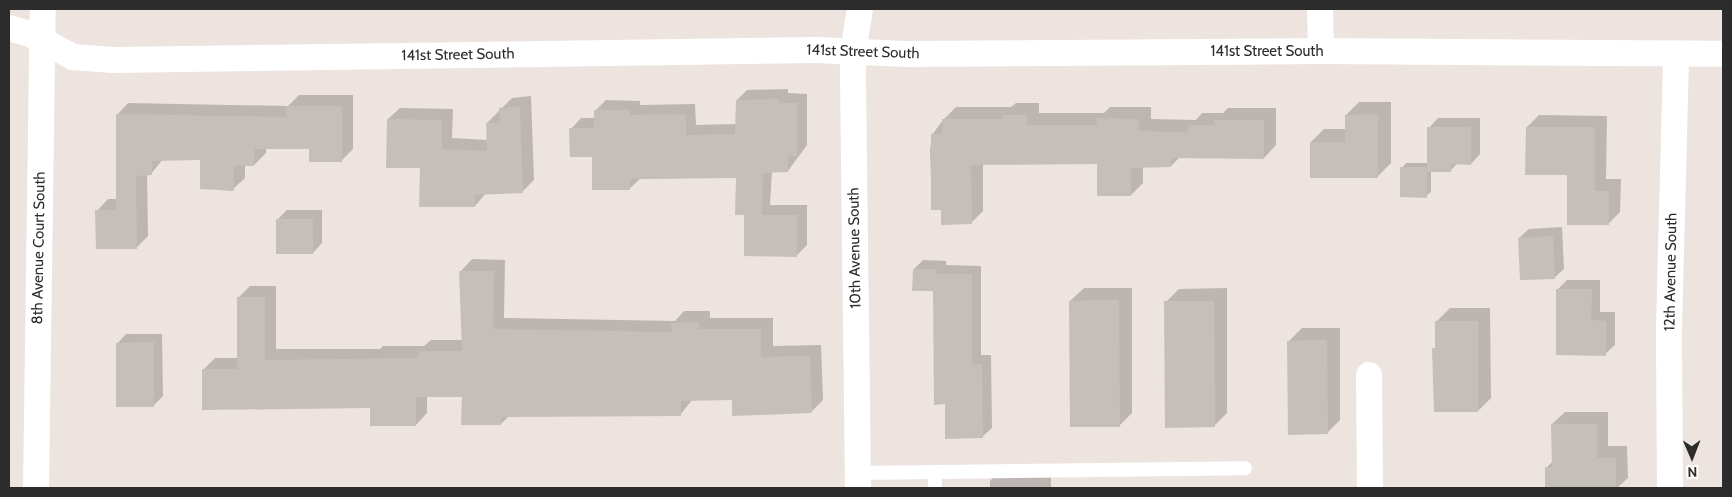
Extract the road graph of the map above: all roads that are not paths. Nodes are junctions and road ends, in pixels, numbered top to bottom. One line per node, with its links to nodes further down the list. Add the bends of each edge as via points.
1 (43, 9): 5 (street, 8th Avenue Court South)
2 (860, 9): 7 (street, 10th Avenue South)
3 (1320, 9): 6 (street)
4 (9, 28): 5 (street, 141st Street South, via 30,34)
5 (44, 43): 7 (street, 141st Street South, via 72,57 113,60); 14 (street, 8th Avenue Court South)
6 (1321, 51): 7 (street, 141st Street South); 9 (street, 141st Street South)
7 (853, 52): 13 (street, 10th Avenue South)
8 (1723, 54): 9 (street, 141st Street South)
9 (1676, 55): 17 (street, 12th Avenue South, via 1669,327)
10 (1369, 375): 16 (street)
11 (1245, 468): 12 (lane)
12 (934, 472): 13 (lane); 15 (lane)
13 (858, 481)
14 (36, 488)
15 (935, 488)
16 (1370, 488)
17 (1670, 488)

